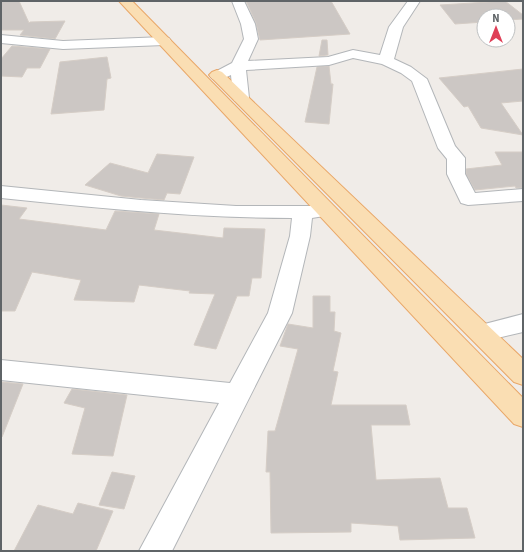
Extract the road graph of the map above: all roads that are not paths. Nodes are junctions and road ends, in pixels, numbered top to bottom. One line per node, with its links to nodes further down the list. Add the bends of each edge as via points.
1 (125, 1): 6 (main road)
2 (143, 1): 9 (main road)
3 (238, 1): 8 (street, via 248,24 251,39)
4 (414, 1): 7 (street, via 396,27)
5 (1, 39): 6 (street, via 63,45)
6 (164, 41): 14 (main road)
7 (386, 61): 8 (street, via 353,54 330,61); 12 (street, via 419,79 447,148 456,158 456,174 468,199)
8 (238, 66): 9 (street); 10 (street)
9 (218, 76): 10 (main road)
10 (240, 98): 16 (main road)
11 (1, 192): 13 (street, via 141,206 236,212)
12 (523, 195)
13 (303, 212): 14 (street); 19 (street, via 300,236 280,313)
14 (328, 212): 20 (main road)
15 (523, 322): 16 (street)
16 (481, 333): 18 (main road)
17 (1, 370): 19 (street)
18 (523, 375)
19 (238, 394): 21 (street)
20 (523, 416)
21 (155, 551)

